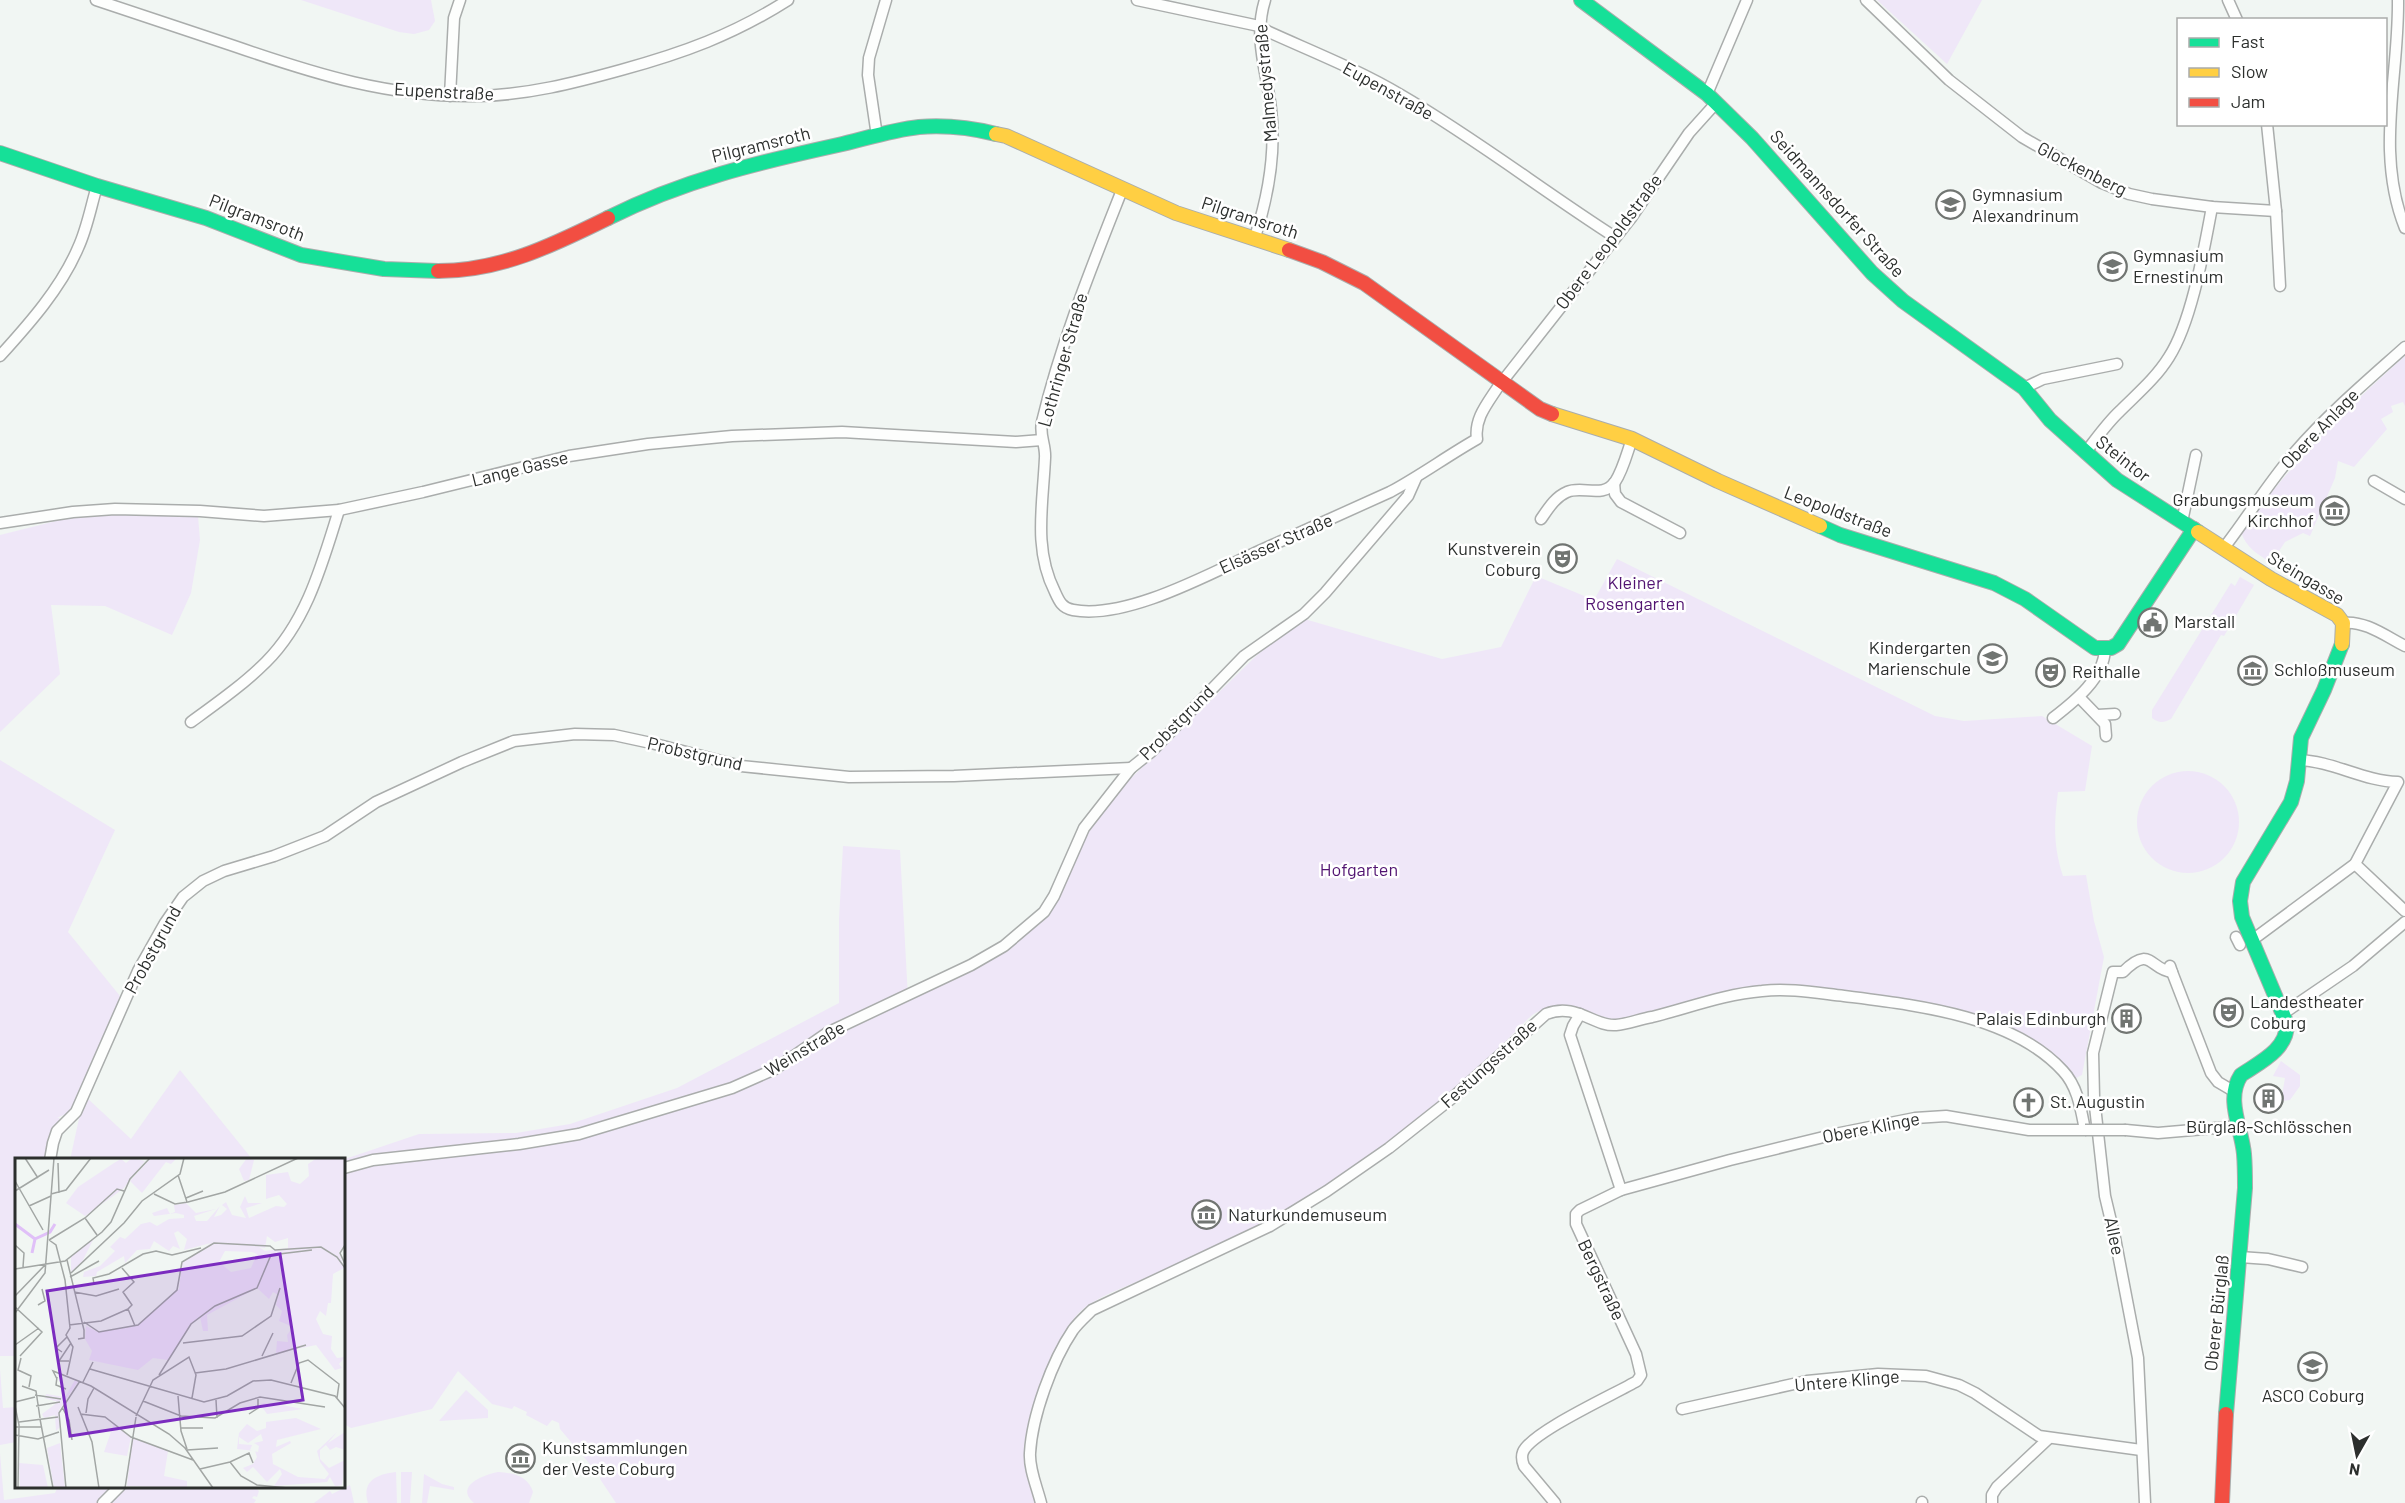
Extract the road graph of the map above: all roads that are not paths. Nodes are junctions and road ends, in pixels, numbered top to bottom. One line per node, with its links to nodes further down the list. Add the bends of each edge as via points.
1 (96, 0): 14 (street, Eupenstraße, via 333,79)
2 (460, 0): 14 (street, via 454,18)
3 (788, 0): 14 (street, Eupenstraße, via 705,45 643,64 517,94)
4 (886, 0): 17 (street, via 869,58)
5 (1137, 0): 13 (street, Eupenstraße)
6 (1265, 0): 13 (street, Malmedystraße)
7 (1581, 0): 15 (street, Seidmannsdorfer Straße)
8 (1748, 0): 15 (street, Obere Leopoldstraße)
9 (1866, 0): 21 (street, Glockenberg, via 1949,80 2022,137 2129,194)
10 (2228, 0): 12 (street)
11 (2398, 0): 23 (street, via 2388,139 2395,196)
12 (2236, 18)
13 (1259, 26): 24 (street, Malmedystraße, via 1259,48 1271,108 1272,151); 25 (street, Eupenstraße, via 1400,94)
14 (450, 96)
15 (1711, 98): 25 (street, Obere Leopoldstraße); 31 (street, Seidmannsdorfer Straße, via 1752,138 1872,273 1921,315)
16 (2266, 126): 22 (street)
17 (877, 136): 19 (street, Pilgramsroth, via 696,180 616,212 543,250 507,262 454,271 393,270 301,255 188,212); 20 (street, Pilgramsroth, via 920,128 975,129 1006,136)
18 (0, 153): 19 (street, Pilgramsroth)
19 (97, 186): 28 (street, via 69,266 33,319)
20 (1122, 190): 24 (street, Pilgramsroth, via 1176,213); 36 (street, Lothringer Straße, via 1064,344 1041,424)
21 (2212, 207): 22 (street, Glockenberg); 37 (street, via 2195,286 2171,355)
22 (2276, 211): 26 (street)
23 (2405, 228)
24 (1255, 237): 30 (street, Pilgramsroth, via 1322,262 1364,283)
25 (1615, 237): 30 (street, Obere Leopoldstraße)
26 (2280, 286)
27 (2405, 347): 48 (street, Obere Anlage, via 2295,452)
28 (0, 356)
29 (2117, 364): 31 (street, via 2043,379)
30 (1503, 381): 32 (street, Pilgramsroth); 34 (street, Obere Leopoldstraße, via 1479,416)
31 (2024, 388): 33 (street, Seidmannsdorfer Straße)
32 (1553, 414): 35 (street, Leopoldstraße)
33 (2064, 434): 37 (street, Steintor)
34 (1477, 439): 39 (street, Elsässer Straße)
35 (1632, 439): 41 (street); 52 (street, Leopoldstraße, via 1823,529 1994,583 2025,599 2095,648)
36 (1042, 440): 43 (street, Lange Gasse, via 831,432 658,443 569,456); 49 (street, Lothringer Straße, via 1045,456 1041,549 1048,577)
37 (2085, 453): 46 (street, Steintor, via 2117,480)
38 (2196, 455): 46 (street)
39 (1416, 478): 49 (street, Elsässer Straße, via 1144,601 1081,611); 60 (street, Probstgrund, via 1408,496 1325,593 1304,614 1244,656)
40 (2374, 481): 42 (street)
41 (1614, 483): 44 (street, via 1604,491 1566,492); 47 (street, via 1621,502)
42 (2405, 499)
43 (339, 510): 45 (street, Lange Gasse, via 264,516 115,509); 57 (street, via 317,580 281,644 267,661)
44 (1541, 519)
45 (0, 523)
46 (2188, 526): 48 (street, Steingasse); 52 (street, via 2118,644)
47 (1680, 533)
48 (2223, 549): 50 (street, Steingasse, via 2337,615)
49 (1062, 605)
50 (2343, 623): 51 (street, Steingasse, via 2364,625); 59 (street, via 2344,639 2301,738)
51 (2405, 646)
52 (2105, 649): 53 (street, via 2103,665)
53 (2079, 697): 55 (street); 56 (street)
54 (2115, 714): 55 (street)
55 (2098, 715): 58 (street, via 2105,724)
56 (2054, 718)
57 (191, 722)
58 (2106, 736)
59 (2298, 760): 61 (street, via 2321,762 2380,782 2398,782); 64 (street, via 2291,802 2243,882)
60 (1131, 768): 70 (street, Probstgrund, via 849,777 741,766 614,735 575,734 514,741 376,802 325,836 202,881 183,897 138,971 76,1112 57,1131); 71 (street, Weinstraße, via 1084,828 1054,896 1044,912 1026,928 971,965 827,1033 775,1069 722,1092 579,1134 373,1160)
61 (2355, 864): 62 (street); 64 (street, via 2321,891)
62 (2405, 911)
63 (2405, 922): 65 (street, via 2353,966)
64 (2242, 941): 65 (street)
65 (2284, 1013): 67 (street, via 2287,1024 2283,1042 2241,1075)
66 (1580, 1014): 69 (street, Festungsstraße, via 1615,1025 1748,993 1783,990 1954,1014 1993,1026 2045,1055 2063,1071 2075,1090); 72 (street, via 1570,1035); 80 (street, Festungsstraße, via 1546,1014 1451,1100 1380,1154 1282,1219 1092,1310 1062,1350 1036,1419 1030,1462)
67 (2235, 1092): 68 (street, Oberer Bürglaß); 77 (street, Allee, via 2211,1073 2171,969 2143,960 2123,972 2113,972 2093,1053 2094,1097 2105,1196 2138,1358)
68 (2239, 1126): 69 (street, Obere Klinge, bridge, via 2158,1133); 73 (street, Oberer Bürglaß, via 2245,1188)
69 (2085, 1130): 72 (street, Obere Klinge, via 2029,1130 1946,1116 1915,1118 1807,1141)
70 (50, 1158)
71 (345, 1168)
72 (1621, 1190): 81 (street, Bergstraße, via 1580,1210 1575,1224 1636,1354 1641,1375 1527,1446 1521,1459 1524,1466)
73 (2240, 1257): 74 (street); 84 (street, Oberer Bürglaß, via 2224,1433)
74 (2302, 1267)
75 (1682, 1409): 76 (street, Untere Klinge, via 1807,1382 1878,1374 1926,1376 1959,1385 2030,1432)
76 (2048, 1439): 77 (street, Untere Klinge); 82 (street, via 1997,1487)
77 (2141, 1450): 83 (street, Allee)
78 (118, 1488): 79 (street)
79 (103, 1503)
80 (1041, 1503)
81 (1556, 1503)
82 (1992, 1503)
83 (2145, 1503)
84 (2222, 1503)

